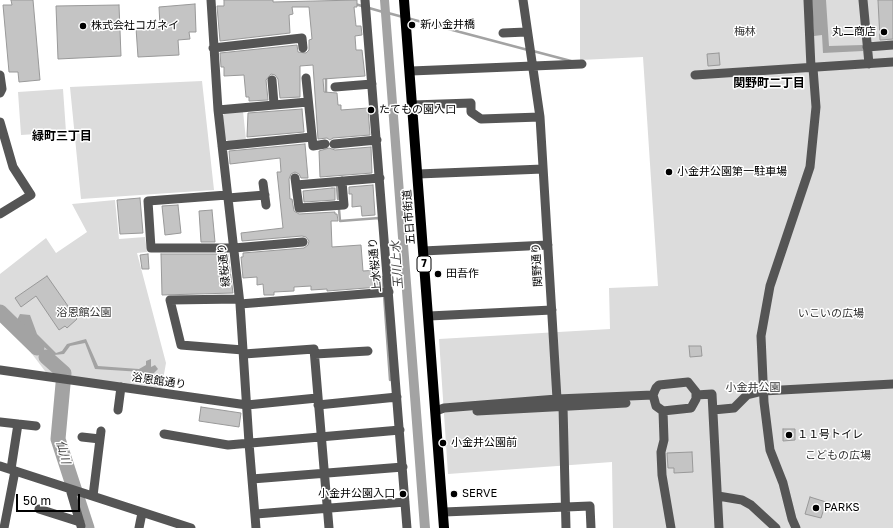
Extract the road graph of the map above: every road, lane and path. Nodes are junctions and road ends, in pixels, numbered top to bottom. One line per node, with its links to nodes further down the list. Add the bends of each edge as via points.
1 (210, 0): 11 (street, 緑桜通り)
2 (365, 0): 23 (street, 上水桜通り)
3 (404, 0): 18 (main road, 五日市街道 / 7)
4 (522, 0): 7 (street, 関野通り)
5 (808, 0): 17 (street)
6 (863, 0): 10 (street, via 865,39)
7 (526, 32): 8 (street); 16 (street, 関野通り)
8 (503, 33)
9 (893, 45): 10 (street)
10 (868, 47): 15 (street)
11 (213, 48): 12 (street, via 302,38); 29 (street, 緑桜通り)
12 (302, 48)
13 (893, 62): 15 (street)
14 (582, 64): 16 (street)
15 (869, 64): 17 (street)
16 (532, 65): 18 (street); 30 (street, 関野通り)
17 (812, 68): 20 (street); 58 (street, via 816,107 810,167 765,307 761,336)
18 (411, 71): 28 (main road, 五日市街道 / 7)
19 (0, 75): 25 (street)
20 (695, 75)
21 (306, 78): 26 (street)
22 (272, 80): 27 (street)
23 (372, 84): 24 (street); 33 (street, 上水桜通り)
24 (335, 87)
25 (0, 93)
26 (308, 102): 27 (street); 32 (street)
27 (274, 104): 29 (street)
28 (413, 105): 30 (street, via 471,103 471,112 481,119); 36 (main road, 五日市街道 / 7)
29 (218, 110): 34 (street, 緑桜通り)
30 (540, 117): 35 (street, 関野通り)
31 (0, 122): 43 (street, via 13,167 32,195)
32 (312, 137): 33 (street, via 313,146); 34 (street)
33 (376, 140): 37 (street, 上水桜通り)
34 (222, 146): 41 (street, 緑桜通り)
35 (543, 169): 36 (street); 45 (street, 関野通り)
36 (418, 174): 47 (main road, 五日市街道 / 7)
37 (380, 178): 38 (street); 48 (street, 上水桜通り)
38 (342, 181): 38 (street, via 296,181 299,208 344,205)
39 (263, 183): 40 (street)
40 (264, 195): 41 (street); 42 (street)
41 (228, 197): 46 (street, 緑桜通り); 46 (street, via 148,201 151,248)
42 (266, 206)
43 (0, 214)
44 (304, 242): 46 (street)
45 (548, 245): 47 (street); 50 (street, 関野通り)
46 (234, 248): 49 (street, 緑桜通り)
47 (423, 251): 51 (main road, 五日市街道 / 7)
48 (385, 292): 49 (street); 60 (street, 上水桜通り)
49 (240, 301): 53 (street, 緑桜通り); 53 (street, via 170,300 181,345)
50 (552, 310): 51 (street); 62 (street, 関野通り)
51 (429, 316): 68 (main road, 五日市街道 / 7)
52 (368, 351): 54 (street)
53 (244, 352): 54 (street, via 314,349); 64 (street, 緑桜通り)
54 (315, 354): 63 (street)
55 (0, 370): 57 (street, 浴恩館通り)
56 (893, 384): 58 (street)
57 (121, 387): 64 (street, 浴恩館通り); 66 (street)
58 (763, 392): 67 (street, via 748,395 734,408); 106 (street, via 770,450)
59 (696, 395): 61 (street, via 688,382 660,385 656,388); 67 (street, via 712,394); 69 (street, via 691,408)
60 (398, 397): 63 (street, 浴恩館通り); 73 (street, 上水桜通り)
61 (653, 398): 62 (street); 65 (street); 69 (street)
62 (557, 399): 65 (street); 68 (street, via 444,408)
63 (318, 402): 64 (street, 浴恩館通り); 76 (street)
64 (247, 406): 77 (street, 緑桜通り)
65 (564, 406): 68 (street, via 445,413); 88 (street)
66 (118, 410)
67 (713, 410): 85 (street)
68 (436, 411): 90 (main road, 五日市街道 / 7)
69 (663, 411): 103 (street, via 662,475)
70 (0, 422): 71 (street)
71 (18, 424): 72 (street); 80 (street)
72 (36, 426)
73 (400, 430): 76 (street); 79 (street, 上水桜通り)
74 (164, 434): 77 (street, via 228,445)
75 (82, 437): 84 (street, via 101,435)
76 (321, 437): 77 (street); 81 (street)
77 (249, 443): 82 (street, 緑桜通り)
78 (0, 466): 80 (street)
79 (403, 467): 81 (street); 86 (street, 上水桜通り)
80 (13, 470): 83 (street); 94 (street)
81 (325, 473): 82 (street); 87 (street)
82 (252, 479): 92 (street, 緑桜通り)
83 (70, 489): 84 (street); 93 (street)
84 (89, 495): 91 (street)
85 (718, 496): 104 (street); 105 (street, via 742,500)
86 (405, 502): 87 (street); 99 (street, 上水桜通り)
87 (327, 508): 92 (street); 98 (street)
88 (566, 508): 90 (street); 101 (street); 102 (street, via 590,506)
89 (39, 509): 93 (street)
90 (444, 512): 100 (main road, 五日市街道 / 7)
91 (142, 513): 95 (street); 96 (street)
92 (256, 514): 97 (street, 緑桜通り)
93 (81, 525)
94 (4, 528)
95 (139, 528)
96 (191, 528)
97 (256, 528)
98 (329, 528)
99 (407, 528)
100 (444, 528)
101 (566, 528)
102 (591, 528)
103 (671, 528)
104 (720, 528)
105 (776, 528)
106 (796, 528)

